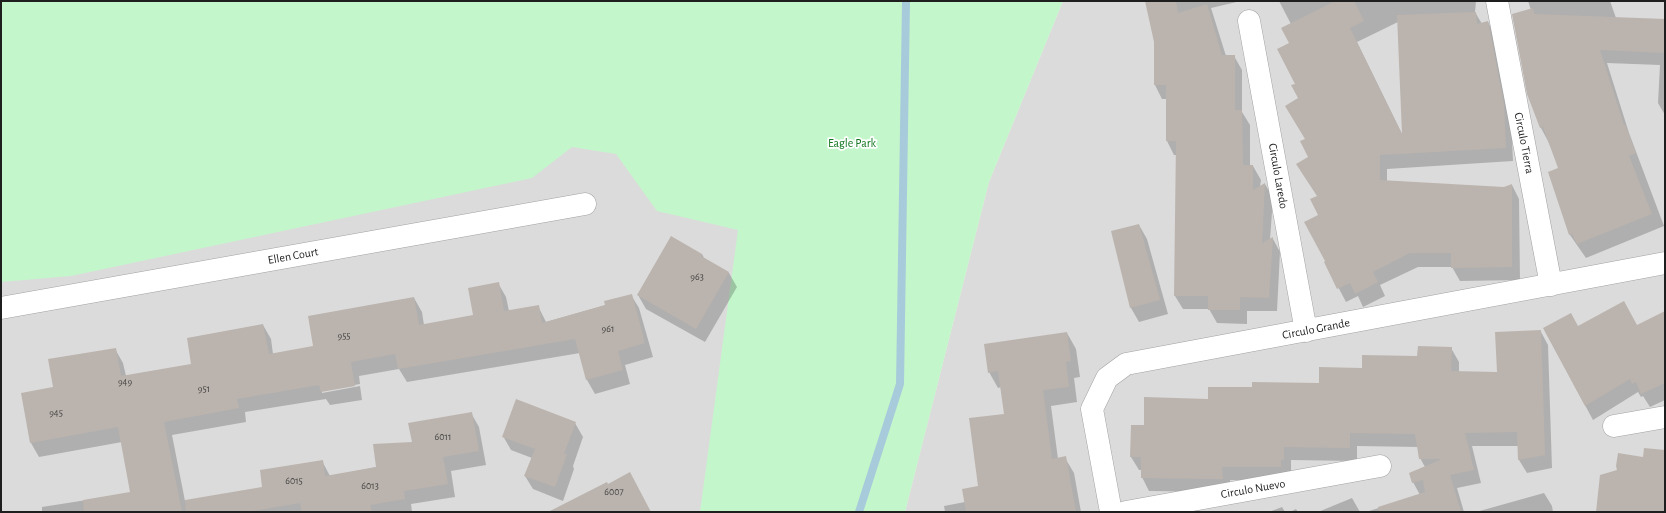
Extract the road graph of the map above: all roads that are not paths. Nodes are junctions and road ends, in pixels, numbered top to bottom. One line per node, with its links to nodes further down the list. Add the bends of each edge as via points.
1 (1497, 1): 5 (street, Circulo Tierra)
2 (1249, 21): 7 (street, Circulo Laredo)
3 (585, 204): 6 (street, Ellen Court)
4 (1665, 263): 5 (street, Circulo Grande)
5 (1551, 285): 7 (street, Circulo Grande)
6 (1, 308)
7 (1306, 330): 11 (street, Circulo Grande, via 1126,364 1107,378 1092,409)
8 (1665, 417): 9 (street)
9 (1614, 426)
10 (1380, 466): 12 (street, Circulo Nuevo)
11 (1111, 512)
12 (1126, 512)

